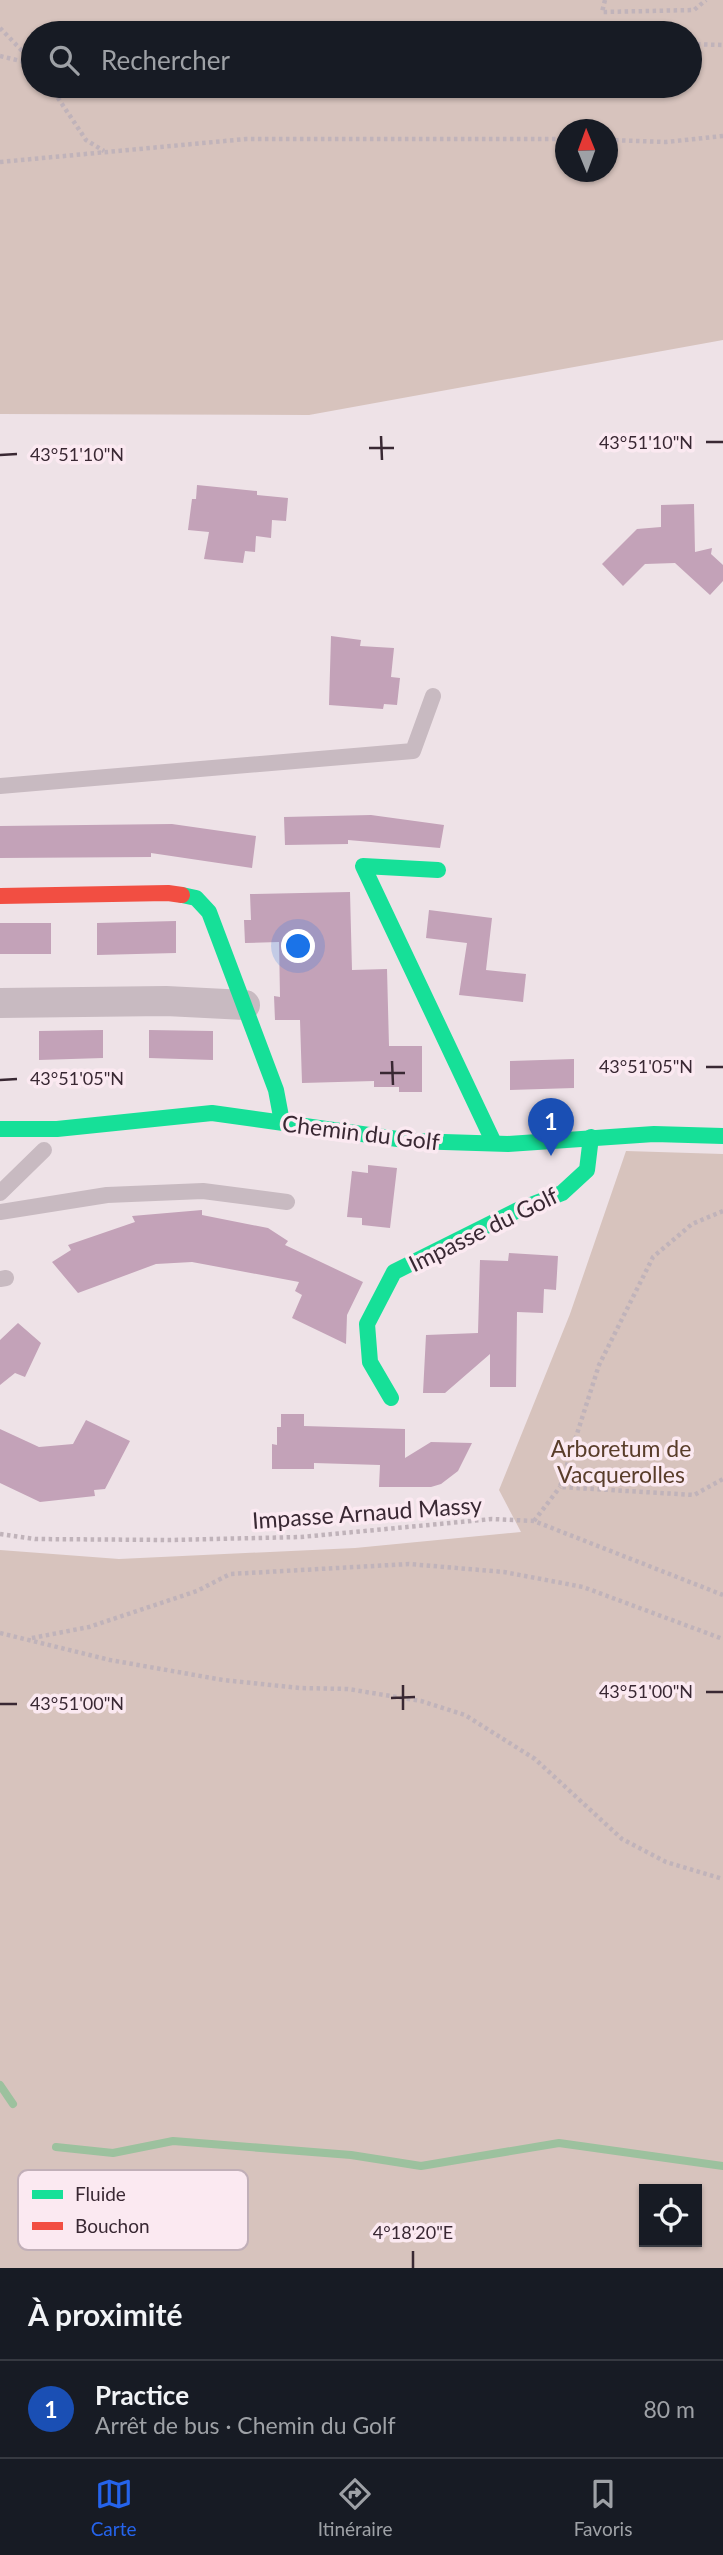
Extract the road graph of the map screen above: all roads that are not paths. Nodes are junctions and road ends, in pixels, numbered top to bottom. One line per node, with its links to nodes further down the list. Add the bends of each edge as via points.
1 (433, 696): 2 (lane, via 413,751)
2 (0, 786)
3 (438, 870): 11 (street, via 363,866)
4 (0, 896): 6 (street, via 168,893 196,898 209,912)
5 (0, 1003): 6 (street)
6 (245, 1005): 7 (street, via 276,1090)
7 (282, 1122): 8 (street, Chemin du Golf, via 212,1113 57,1129); 11 (street, Chemin du Golf, via 412,1141)
8 (0, 1129)
9 (723, 1136): 10 (street, Chemin du Golf)
10 (591, 1137): 11 (street, Chemin du Golf); 16 (street, Impasse du Golf, via 587,1170 562,1194 518,1209 394,1272 367,1324 370,1362)
11 (494, 1143)
12 (44, 1150): 13 (lane)
13 (0, 1193)
14 (287, 1202): 15 (lane, via 203,1191 107,1195)
15 (0, 1212)
16 (391, 1398)

